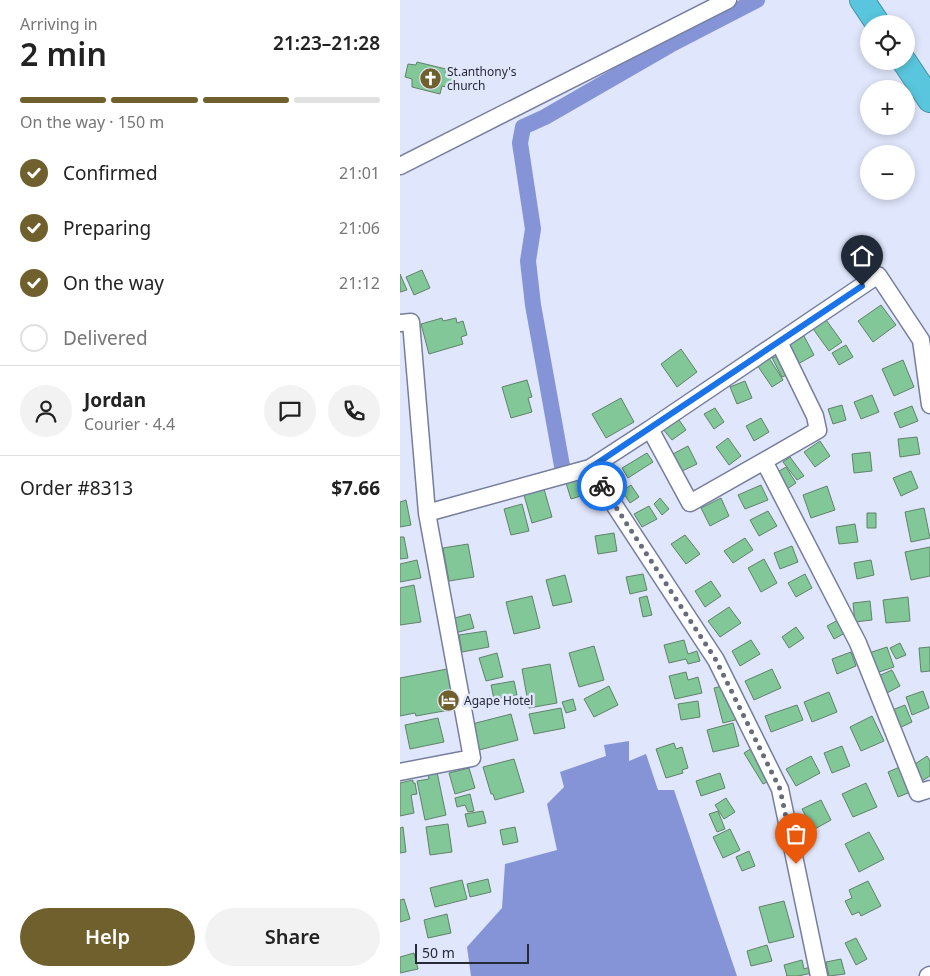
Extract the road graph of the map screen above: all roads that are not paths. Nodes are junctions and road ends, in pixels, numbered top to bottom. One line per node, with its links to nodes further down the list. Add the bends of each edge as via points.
1 (728, 0): 6 (street)
2 (862, 0): 3 (highway)
3 (872, 15)
4 (910, 70): 5 (highway)
5 (930, 100)
6 (400, 166)
7 (400, 323): 13 (street, via 412,322)
8 (779, 342): 9 (street, via 878,275 921,340); 10 (street); 11 (street, via 815,416 818,430)
9 (930, 405)
10 (650, 429): 11 (street, via 690,503); 12 (street)
11 (764, 460): 15 (street, via 858,643 918,793)
12 (590, 468): 13 (street); 16 (street, via 716,660 780,789)
13 (427, 513): 14 (street, via 472,758)
14 (400, 772)
15 (930, 789)
16 (818, 976)

